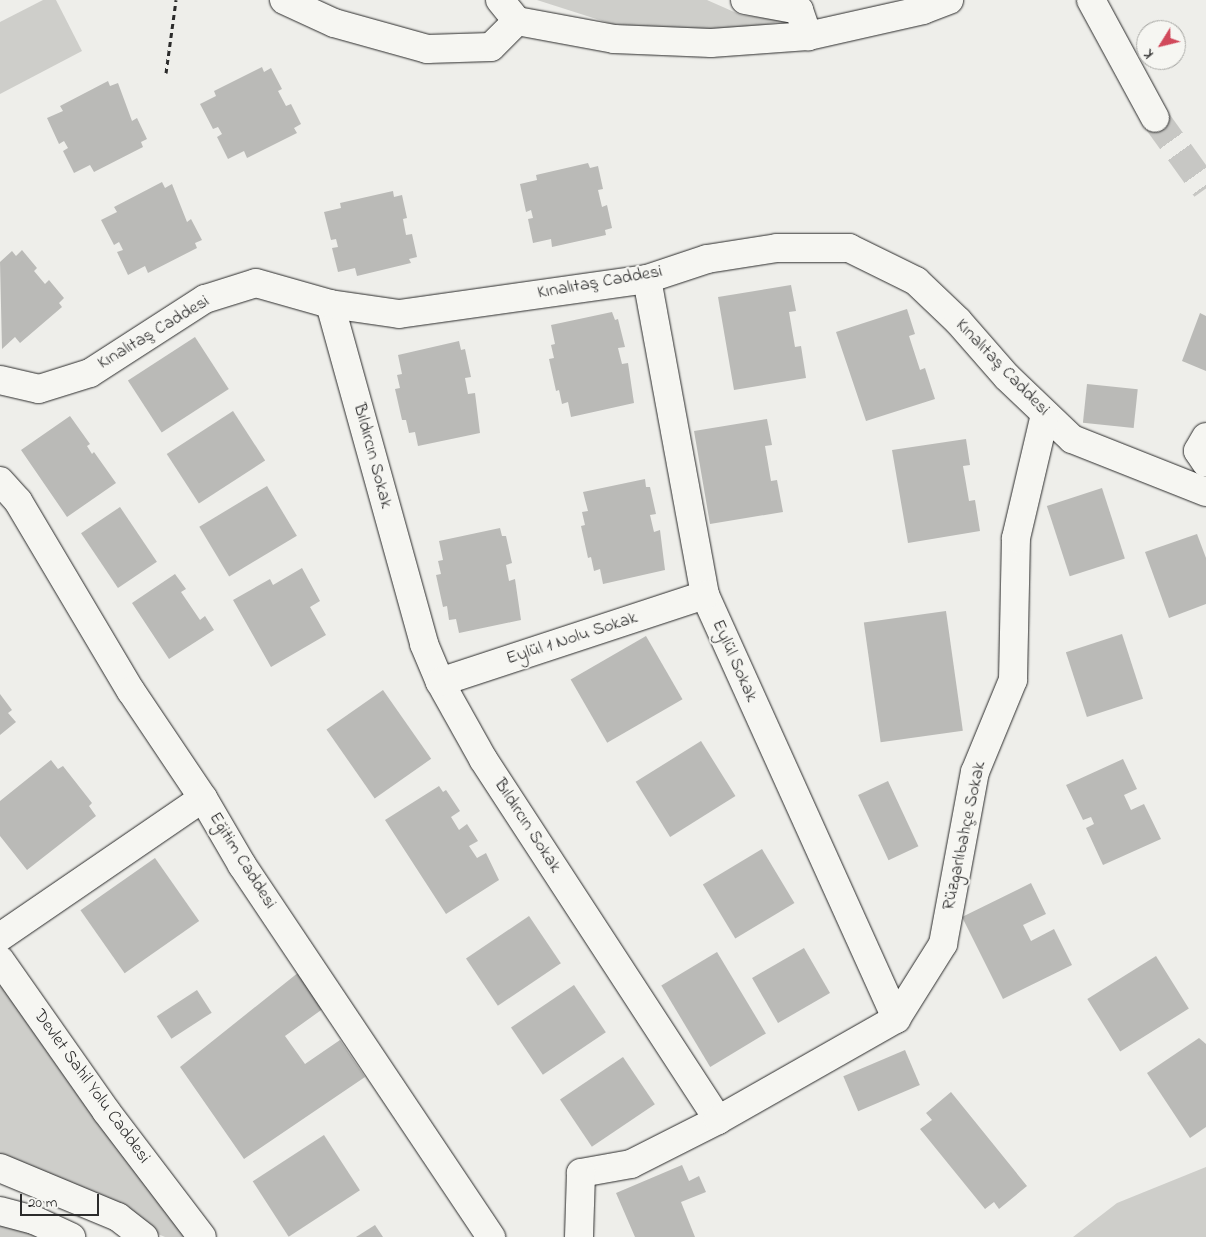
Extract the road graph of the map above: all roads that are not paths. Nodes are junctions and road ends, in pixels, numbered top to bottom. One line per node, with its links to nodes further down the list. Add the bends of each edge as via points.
1 (284, 0): 6 (street, via 334,24 427,49 491,47)
2 (500, 0): 6 (street)
3 (745, 0): 7 (street, via 799,10)
4 (949, 0): 7 (street, via 923,10)
5 (1091, 0): 8 (street)
6 (517, 21): 7 (street, via 614,39 711,43)
7 (808, 36)
8 (1155, 118)
9 (647, 279): 10 (street, Kınalıtaş Caddesi, via 399,314); 12 (street, Kınalıtaş Caddesi, via 708,259 777,248 849,248 916,280); 17 (street, Eylül Sokak)
10 (330, 304): 11 (street, Kınalıtaş Caddesi, via 256,283 204,299 90,373 39,389); 18 (street, Bıldırcın Sokak, via 424,644)
11 (0, 380)
12 (1045, 414): 16 (street, Kınalıtaş Caddesi, via 1072,439); 22 (street, Rüzgarlıbahçe Sokak, via 1016,538 1013,680 975,772 943,944)
13 (1206, 437): 14 (street, via 1198,451)
14 (1206, 463)
15 (0, 481): 19 (street, Eğitim Caddesi, via 18,501 131,691)
16 (1206, 492)
17 (705, 596): 18 (street, Eylül 1 Nolu Sokak); 22 (street, Eylül Sokak)
18 (440, 682): 23 (street, Bıldırcın Sokak, via 483,759)
19 (202, 798): 20 (street); 29 (street, Eğitim Caddesi, via 242,865)
20 (0, 937)
21 (0, 960): 28 (street, Devlet Sahil Yolu Caddesi, via 106,1111)
22 (896, 1019): 23 (street, Rüzgarlıbahçe Sokak)
23 (718, 1120): 30 (street, via 631,1164 581,1173)
24 (0, 1168): 27 (street, via 118,1217)
25 (0, 1211): 26 (street, via 34,1220)
26 (71, 1237)
27 (144, 1237)
28 (202, 1237)
29 (490, 1237)
30 (579, 1237)

